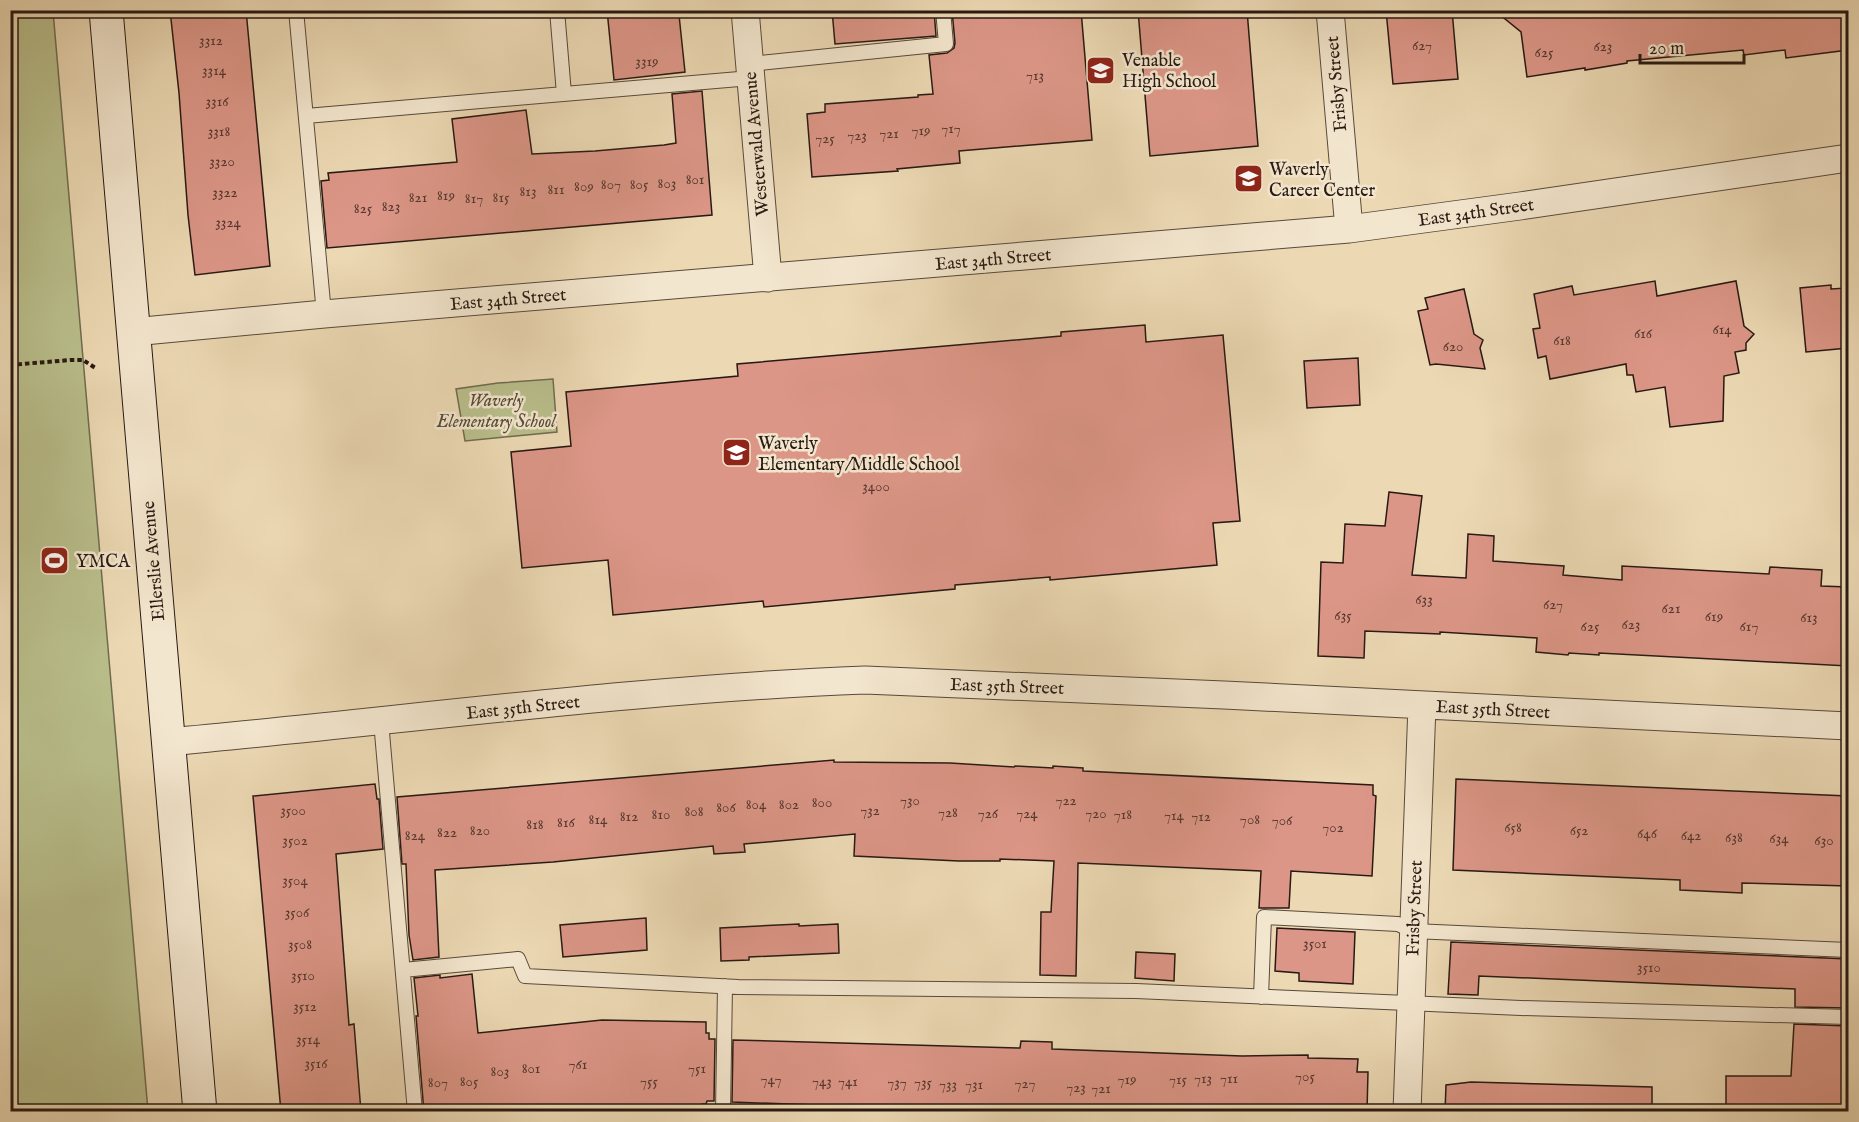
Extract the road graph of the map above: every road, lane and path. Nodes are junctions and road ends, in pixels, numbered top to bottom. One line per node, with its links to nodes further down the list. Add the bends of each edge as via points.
1 (106, 10): 14 (street, Ellerslie Avenue)
2 (296, 10): 9 (lane)
3 (557, 10): 8 (lane)
4 (745, 10): 7 (street, Westerwald Avenue)
5 (943, 10): 7 (lane, via 946,44)
6 (1330, 10): 11 (street, Frisby Street)
7 (750, 71): 8 (lane); 12 (street, Westerwald Avenue)
8 (564, 94): 9 (lane)
9 (306, 116): 13 (lane)
10 (1848, 158): 11 (street, East 34th Street)
11 (1349, 228): 12 (street, East 34th Street)
12 (768, 278): 13 (street, East 34th Street)
13 (324, 314): 14 (street, East 34th Street)
14 (134, 332): 20 (street, Ellerslie Avenue)
15 (10, 365): 16 (path, via 83,360)
16 (98, 369)
17 (1422, 705): 18 (street, East 35th Street, via 865,680 805,682); 19 (street, East 35th Street); 21 (street, Frisby Street)
18 (381, 721): 20 (street, East 35th Street); 23 (lane)
19 (1848, 726)
20 (168, 742): 28 (street, Ellerslie Avenue)
21 (1413, 931): 22 (lane); 25 (lane, via 1398,924 1264,917); 26 (street, Frisby Street)
22 (1848, 950)
23 (402, 970): 24 (lane, via 518,959 525,976); 29 (lane)
24 (725, 986): 25 (lane); 30 (lane)
25 (1261, 997): 26 (lane)
26 (1410, 1003): 27 (lane); 31 (street, Frisby Street)
27 (1848, 1017)
28 (200, 1112)
29 (415, 1112)
30 (723, 1112)
31 (1407, 1112)

